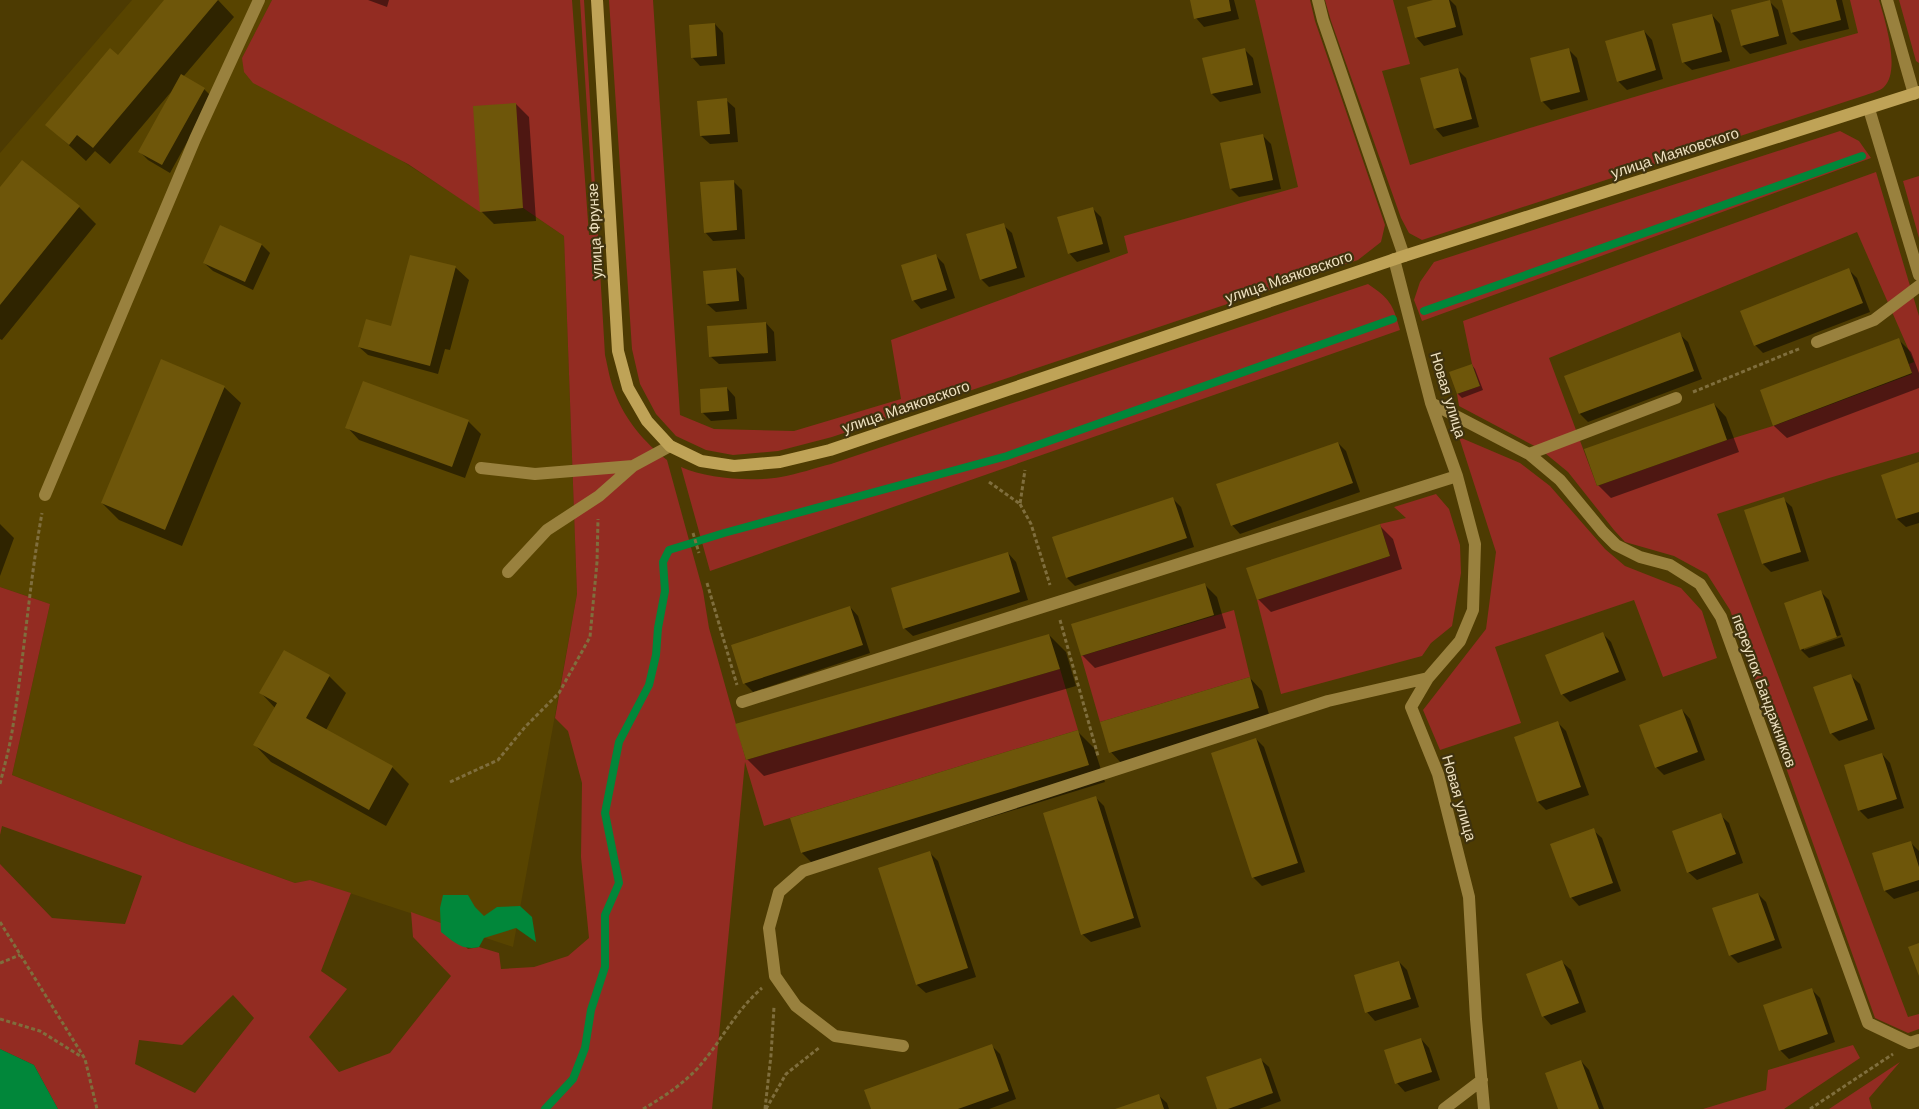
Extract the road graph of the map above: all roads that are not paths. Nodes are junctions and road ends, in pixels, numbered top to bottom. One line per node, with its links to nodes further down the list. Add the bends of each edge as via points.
1 (259, 0): 18 (street, via 194,139)
2 (597, 0): 13 (main road, улица Фрунзе, via 618,351 628,388 648,421)
3 (1318, 0): 7 (street, Новая улица)
4 (1886, 0): 5 (street)
5 (1916, 93): 6 (main road, улица Маяковского)
6 (1869, 109): 7 (main road, улица Маяковского); 8 (street)
7 (1399, 258): 12 (street, Новая улица); 13 (main road, улица Маяковского, via 830,450 780,462 734,466 701,461)
8 (1918, 272)
9 (1919, 286): 10 (street, via 1874,320)
10 (1817, 342)
11 (1676, 398): 14 (street)
12 (1431, 403): 14 (street, переулок Бандажников); 17 (street, Новая улица)
13 (670, 446): 15 (street)
14 (1529, 454): 22 (street, переулок Бандажников, via 1560,480 1616,545 1640,557 1670,565 1700,584 1721,617 1868,1023)
15 (633, 466): 16 (street, via 535,474); 19 (street, via 598,496 548,530)
16 (481, 468)
17 (1457, 476): 20 (street, Новая улица, via 1475,544 1473,610 1460,641); 21 (street)
18 (45, 495)
19 (508, 572)
20 (1428, 678): 23 (street, via 1328,701 803,871 779,892 769,928 775,976 796,1006 834,1036); 24 (street, Новая улица, via 1411,707 1438,774 1469,897)
21 (742, 702)
22 (1914, 1042)
23 (902, 1046)
24 (1482, 1080): 25 (street); 26 (street, Новая улица)
25 (1444, 1109)
26 (1484, 1109)

